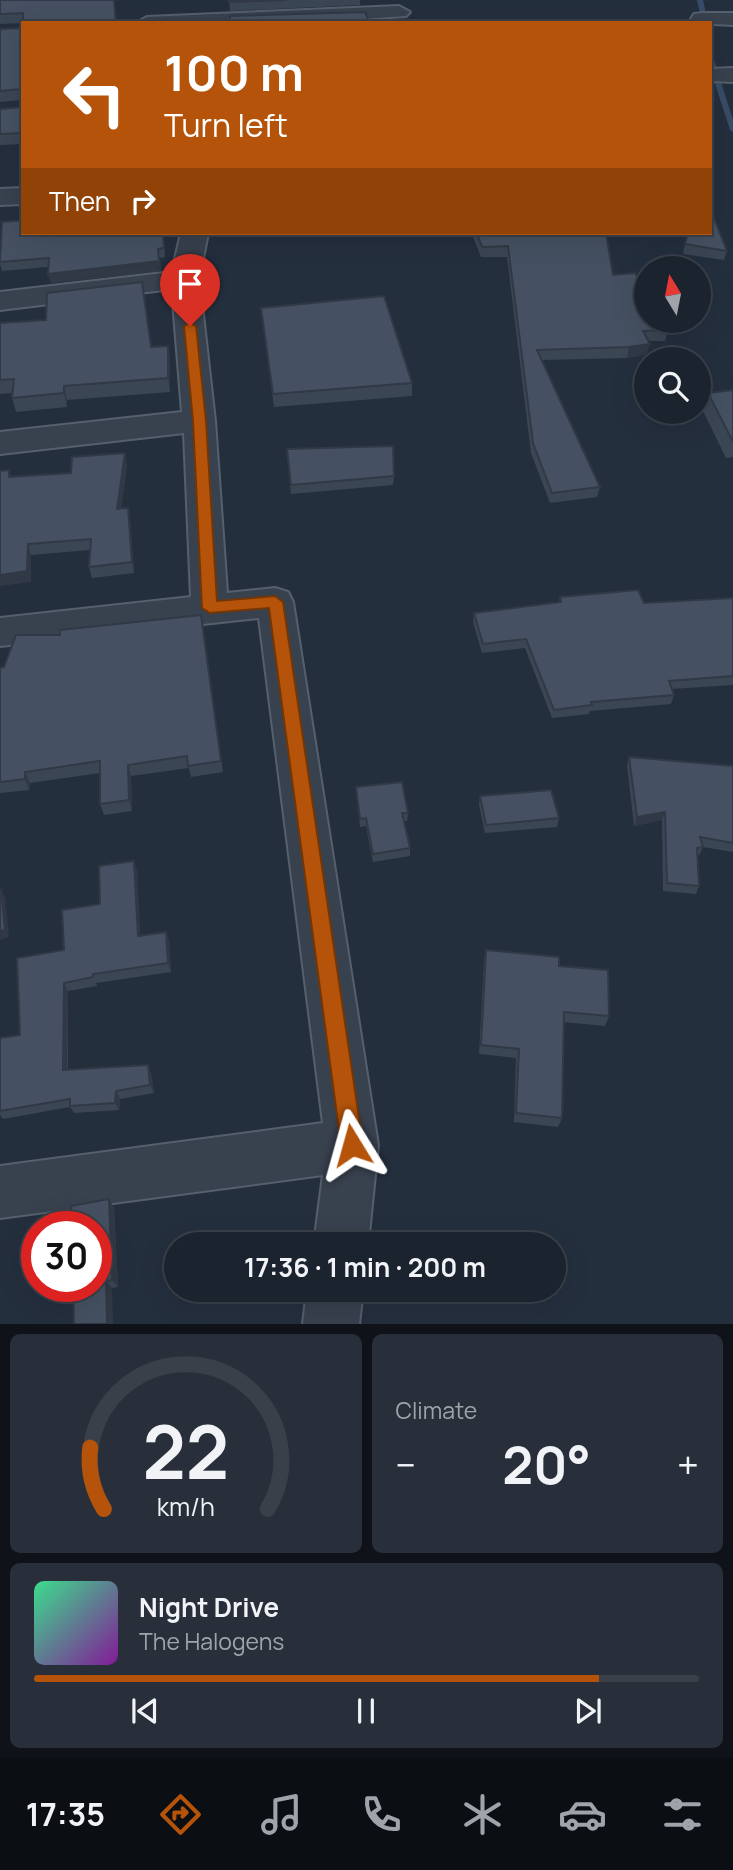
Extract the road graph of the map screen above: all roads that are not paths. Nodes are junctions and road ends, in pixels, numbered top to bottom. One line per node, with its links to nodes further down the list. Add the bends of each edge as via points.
1 (155, 0): 5 (street)
2 (398, 12): 6 (street)
3 (702, 19): 4 (street)
4 (733, 19)
5 (150, 21)
6 (194, 21)
7 (21, 196): 8 (street)
8 (0, 197)
9 (194, 235): 10 (street)
10 (185, 279): 11 (street); 12 (street)
11 (0, 301)
12 (199, 421): 13 (street); 14 (street)
13 (0, 443)
14 (210, 608): 15 (street); 16 (street, via 275,602)
15 (0, 632)
16 (352, 1145): 17 (street); 18 (street)
17 (0, 1192)
18 (342, 1232)
19 (334, 1302): 20 (street)
20 (331, 1324)

